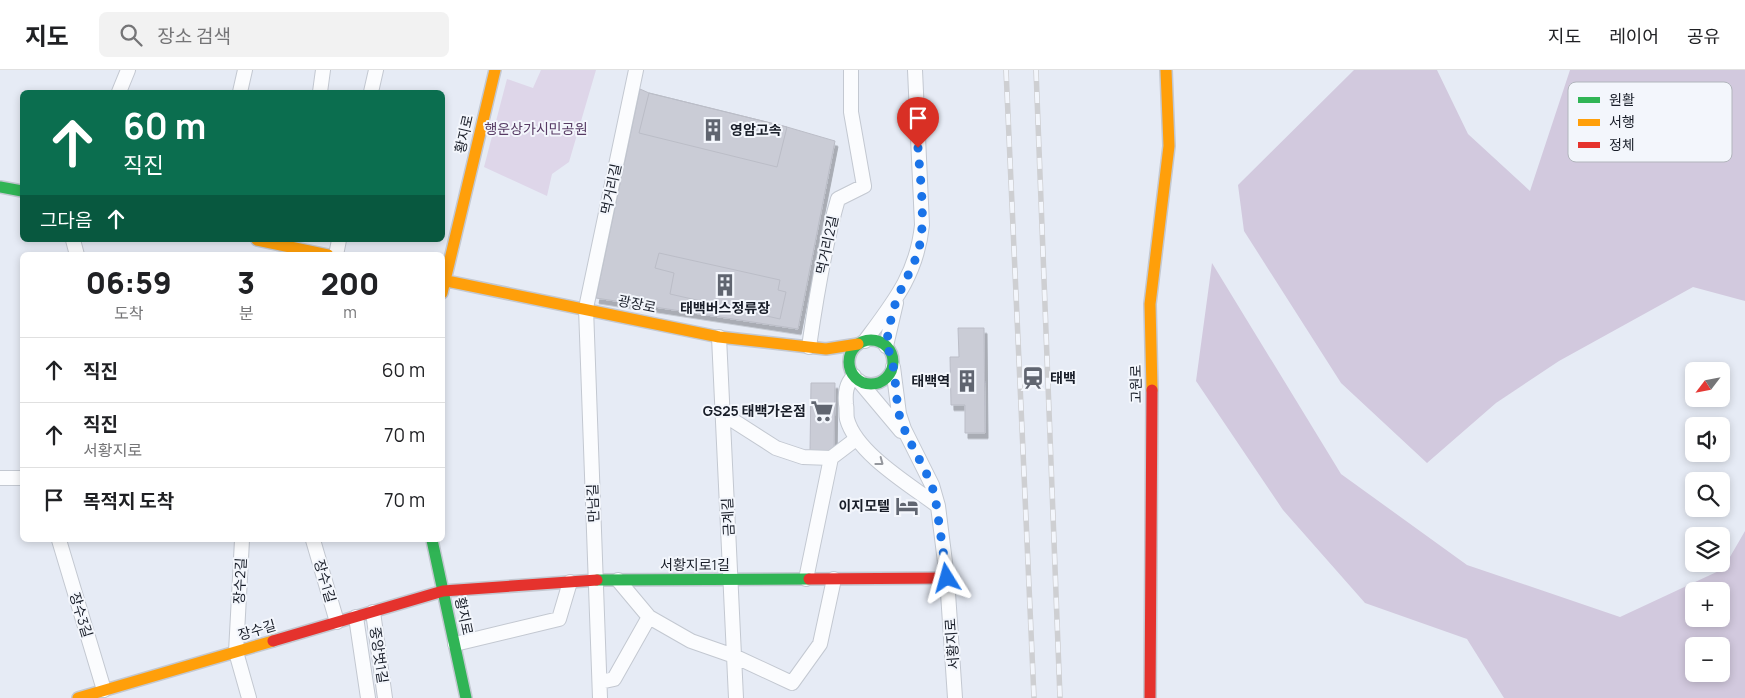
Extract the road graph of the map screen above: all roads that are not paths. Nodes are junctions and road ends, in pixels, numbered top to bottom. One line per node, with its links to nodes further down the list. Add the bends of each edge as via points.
1 (128, 70): 10 (street)
2 (245, 70): 11 (street)
3 (323, 70): 12 (street)
4 (376, 70): 13 (street)
5 (495, 70): 18 (street, 황지로)
6 (636, 70): 21 (street, 먹거리길)
7 (851, 70): 25 (street, 먹거리2길, via 851,112 864,186 838,199)
8 (915, 70): 20 (street, via 922,225 920,247)
9 (1166, 70): 65 (street, 고원로, via 1169,146 1150,304)
10 (120, 90)
11 (240, 90)
12 (320, 90)
13 (371, 90)
14 (0, 187): 15 (street)
15 (20, 191)
16 (267, 242): 17 (street)
17 (310, 252)
18 (445, 276)
19 (445, 280): 21 (street, 광장로)
20 (899, 293): 23 (street); 24 (street)
21 (586, 308): 22 (street, 광장로); 44 (street, 만남길)
22 (719, 337): 25 (street, 광장로); 29 (street, 금계길)
23 (862, 342): 24 (street, via 873,340); 26 (street, 광장로); 28 (street, via 850,356)
24 (886, 346): 27 (street, via 891,352)
25 (809, 347): 26 (street, 광장로)
26 (826, 349): 28 (street)
27 (893, 367): 28 (street, via 890,374 879,382 866,383); 31 (street, via 899,414)
28 (855, 375): 30 (street, via 845,392 848,419); 31 (street)
29 (723, 414): 32 (street, via 776,448 803,456); 41 (street, 금계길)
30 (856, 439): 32 (street); 35 (street, one-way to 35, via 871,456)
31 (912, 446): 35 (street, 서황지로, via 932,485)
32 (831, 458): 42 (street)
33 (0, 478): 34 (street)
34 (20, 478)
35 (938, 506): 40 (street, 서황지로)
36 (60, 542): 56 (street, 장수3길)
37 (242, 542): 53 (street, 장수2길)
38 (314, 542): 51 (street, 장수1길)
39 (432, 542): 47 (street, 황지로)
40 (947, 578): 43 (street, 서황지로1길); 64 (street, 서황지로)
41 (731, 579): 42 (street, 서황지로1길); 45 (street, 서황지로1길); 54 (street, 금계길)
42 (806, 579): 43 (street, 서황지로1길)
43 (834, 579): 54 (street, via 820,644 792,683)
44 (596, 580): 45 (street, 서황지로1길); 46 (street, 서황지로1길); 55 (street, 만남길)
45 (618, 580): 50 (street)
46 (570, 582): 47 (street, 서황지로1길); 52 (street, via 559,618)
47 (444, 591): 48 (street, 장수길); 52 (street, 황지로)
48 (373, 612): 49 (street, 장수길); 60 (street, 중앙벗1길)
49 (356, 617): 51 (street, 장수길); 59 (street)
50 (649, 617): 54 (street, via 692,641); 55 (street, via 614,679)
51 (337, 622): 53 (street, 장수길)
52 (455, 644): 61 (street, 황지로)
53 (236, 652): 56 (street, 장수길); 58 (street, 장수2길)
54 (734, 656): 63 (street, 금계길)
55 (600, 682): 62 (street, 만남길)
56 (104, 690): 57 (street, 장수길)
57 (78, 698)
58 (249, 698)
59 (368, 698)
60 (385, 698)
61 (466, 698)
62 (600, 698)
63 (736, 698)
64 (955, 698)
65 (1150, 698)

